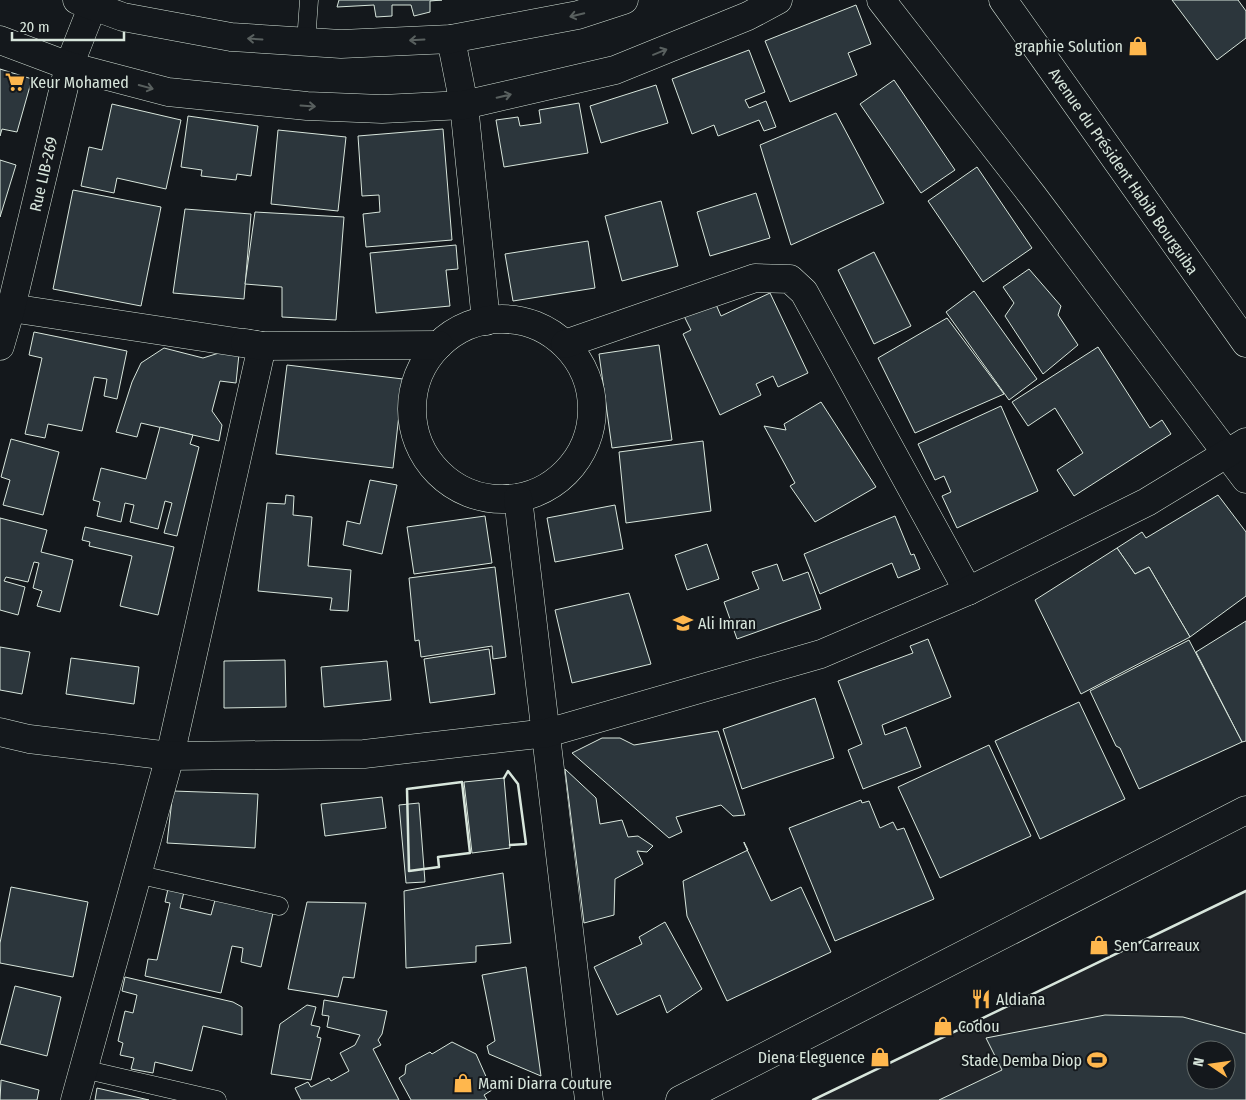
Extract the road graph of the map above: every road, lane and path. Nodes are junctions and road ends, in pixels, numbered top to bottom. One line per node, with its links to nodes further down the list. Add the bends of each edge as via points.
1 (309, 0): 9 (lane)
2 (624, 0): 7 (street, one-way to 7, via 578,15)
3 (778, 0): 11 (street, one-way to 3, via 615,70 748,16)
4 (881, 0): 19 (street, via 1033,196)
5 (1003, 0): 14 (street, Avenue du Président Habib Bourguiba)
6 (85, 3): 9 (street, one-way to 6, via 231,37 123,17); 10 (street, Rue LIB-269)
7 (451, 39): 9 (street, one-way to 9, via 341,44); 11 (street)
8 (0, 40): 10 (street)
9 (306, 42)
10 (69, 66): 11 (street, one-way to 11, via 168,92 308,106 382,109); 12 (street, Rue LIB-269)
11 (464, 105): 13 (street)
12 (11, 308): 17 (street, Rue LIB-269); 18 (street)
13 (486, 321): 15 (street, via 524,322 542,328); 16 (street, via 453,334)
14 (1246, 343)
15 (565, 344): 21 (street, via 581,366 591,393 592,421 584,449 567,472 545,489); 22 (street, via 756,278 790,279 804,292)
16 (440, 345): 18 (street); 21 (street, via 424,365 414,389 413,414 418,440 429,462 447,480 468,493 493,499)
17 (0, 346)
18 (262, 346): 25 (street)
19 (1237, 447): 20 (street); 22 (street, via 1147,502)
20 (1246, 479)
21 (518, 498): 24 (street)
22 (968, 591): 24 (street, via 821,654)
23 (0, 732): 25 (street, via 29,739)
24 (547, 733): 25 (street, via 364,754); 32 (street)
25 (170, 756): 27 (street)
26 (1246, 810): 33 (street)
27 (136, 874): 28 (lane); 29 (street)
28 (279, 906)
29 (83, 1069): 30 (street); 31 (lane)
30 (74, 1100)
31 (217, 1100)
32 (590, 1100)
33 (680, 1100)

